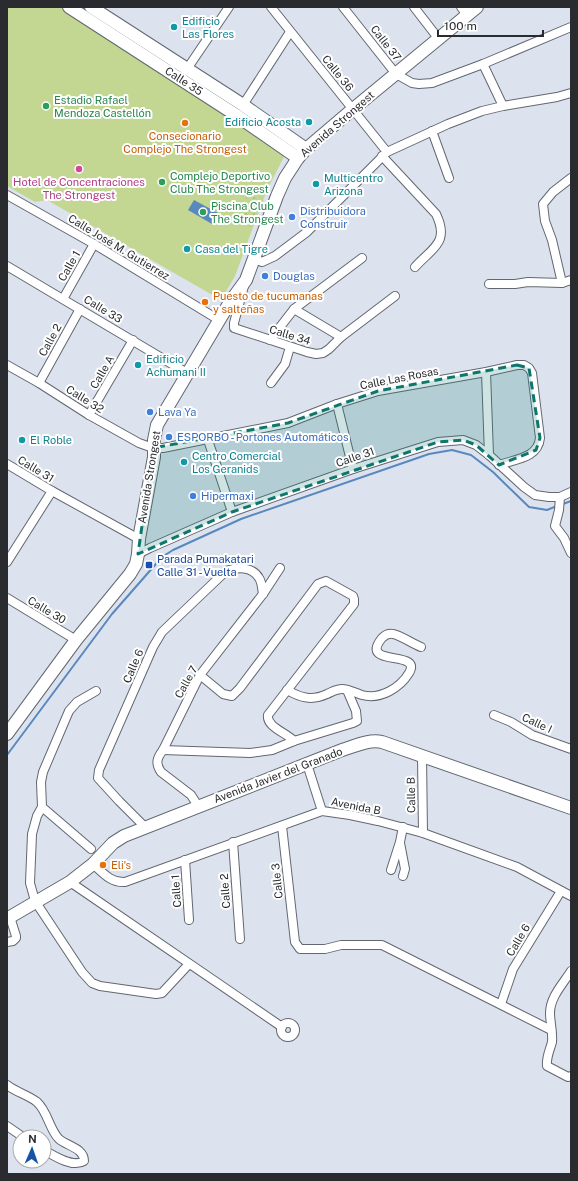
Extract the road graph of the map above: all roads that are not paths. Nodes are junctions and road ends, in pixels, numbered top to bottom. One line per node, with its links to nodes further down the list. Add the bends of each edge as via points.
1 (69, 7): 8 (street, Calle 35)
2 (91, 7): 8 (street, Calle 35)
3 (229, 7): 13 (street)
4 (271, 7): 10 (street, Calle 36)
5 (343, 7): 14 (street, Calle 37)
6 (414, 7): 11 (street)
7 (468, 10): 11 (street, Avenida Strongest)
8 (107, 24): 13 (street, Calle 35)
9 (571, 27): 12 (street)
10 (290, 32): 17 (street, Calle 36); 18 (street)
11 (438, 38): 14 (street, Avenida Strongest)
12 (483, 64): 14 (street, via 425,84 412,83); 16 (street)
13 (184, 74): 18 (street, Calle 35)
14 (396, 74): 17 (street, Avenida Strongest)
15 (571, 93): 16 (street)
16 (503, 106): 19 (street, via 482,111)
17 (353, 109): 20 (street, Avenida Strongest); 21 (street, Calle 36)
18 (239, 110): 20 (street, Calle 35); 22 (street, Calle 35)
19 (432, 131): 21 (street); 23 (street)
20 (306, 149): 22 (street, Avenida Strongest)
21 (384, 154): 28 (street, via 307,232 275,256 262,262); 30 (street, Calle 36, via 436,214 440,224 442,237 437,246)
22 (298, 158): 28 (street, Avenida Strongest, via 277,196)
23 (449, 178)
24 (571, 178): 33 (street, via 543,204 545,221)
25 (7, 195): 26 (street, Calle José M. Gutierrez)
26 (94, 244): 36 (street, Calle 1); 39 (street, Calle José M. Gutierrez)
27 (362, 258): 38 (street)
28 (254, 259): 31 (street, Avenida Strongest)
29 (7, 266): 36 (street, Calle 33)
30 (415, 267)
31 (246, 280): 39 (street, Avenida Strongest); 42 (street, Calle 34, via 234,328)
32 (571, 280): 33 (street)
33 (562, 283): 34 (street)
34 (489, 284)
35 (395, 296): 40 (street, Calle 34)
36 (63, 299): 37 (street, Calle 33)
37 (80, 309): 41 (street, Calle 33); 47 (street, Calle 2)
38 (294, 309): 40 (street); 42 (street)
39 (219, 320): 46 (street, Avenida Strongest)
40 (341, 337): 43 (street, Calle 34, via 322,353 316,354)
41 (133, 340): 46 (street, Calle 33); 50 (street, Calle A)
42 (270, 340): 43 (street, Calle 34)
43 (290, 347): 48 (street, via 285,364)
44 (7, 365): 47 (street, Calle 32)
45 (486, 372): 49 (street, Calle Las Rosas, via 378,391); 53 (street); 55 (street, Calle Las Rosas, via 524,365 529,368 533,381 539,446 530,455)
46 (187, 373): 52 (street, Avenida Strongest, via 157,425)
47 (39, 383): 50 (street, Calle 32)
48 (271, 383)
49 (337, 404): 51 (street, Calle Las Rosas, via 288,423); 56 (street)
50 (89, 415): 52 (street, Calle 32, via 139,443)
51 (208, 440): 52 (street, Calle Las Rosas); 60 (street)
52 (154, 448): 61 (street, Avenida Strongest)
53 (489, 455): 55 (street, Calle 31); 56 (street, Calle 31, via 476,445 463,440 438,442)
54 (7, 464): 57 (street, Calle 31)
55 (499, 465): 59 (street, Calle 31, via 535,495)
56 (354, 469): 60 (street, Calle 31)
57 (52, 492): 61 (street, Calle 31); 64 (street)
58 (571, 492): 59 (street, Calle 31)
59 (560, 502): 62 (street, via 555,526)
60 (232, 512): 63 (street, Calle 31)
61 (139, 539): 63 (street, Avenida Strongest)
62 (571, 553)
63 (138, 554): 68 (street, Avenida Strongest, via 130,574)
64 (7, 562)
65 (280, 568): 66 (street, Calle 7)
66 (263, 594): 70 (street, Calle 7); 86 (street, Calle 6, via 260,578 255,573 239,568 226,571 162,632 153,647 99,770 98,778)
67 (7, 598): 68 (street, Calle 30)
68 (76, 640): 75 (street, Avenida Strongest)
69 (421, 647): 72 (street, via 388,634 380,641 377,650 379,654 410,663 410,671 406,677 389,692 375,696 364,696)
70 (200, 675): 71 (street, via 223,694 232,696 318,584 326,581 353,596 354,604); 78 (street, Calle 7)
71 (287, 690): 72 (street, via 309,699 337,690); 76 (street, via 267,718 268,722)
72 (348, 690): 76 (street, via 357,721)
73 (96, 691): 82 (street, via 77,702 69,711 43,772)
74 (494, 715): 77 (street, Calle I, via 532,735)
75 (7, 734)
76 (294, 741): 78 (street, via 272,750 250,753)
77 (571, 749)
78 (163, 750): 81 (street, Calle 7, via 157,759 158,768 191,795)
79 (422, 756): 80 (street, Avenida Javier del Granado, via 377,741 360,744); 83 (street, Avenida Javier del Granado); 88 (street, Calle B)
80 (307, 764): 81 (street, Avenida Javier del Granado); 84 (street)
81 (198, 806): 86 (street, Avenida Javier del Granado)
82 (42, 807): 91 (street); 99 (street, via 32,834 30,883)
83 (571, 808)
84 (322, 811): 85 (street, Avenida B); 87 (street, Avenida B)
85 (282, 826): 89 (street, Avenida B); 106 (street, Calle 3, via 294,942 299,948 302,950 341,945 382,945)
86 (145, 827): 93 (street, Avenida Javier del Granado, via 113,843)
87 (402, 827): 88 (street, Avenida B); 90 (street)
88 (423, 833): 97 (street, Avenida B, via 517,868)
89 (233, 842): 92 (street, Avenida B); 102 (street, Calle 2)
90 (400, 842): 94 (street); 95 (street, via 405,869)
91 (91, 849)
92 (185, 860): 93 (street, Avenida B, via 120,882 112,880); 101 (street, Calle 1)
93 (93, 864): 96 (street, Avenida Javier del Granado)
94 (391, 870)
95 (403, 876)
96 (70, 882): 99 (street, Avenida Javier del Granado); 104 (street)
97 (561, 892): 98 (street, Avenida B); 106 (street, Calle 6, via 513,969)
98 (571, 896)
99 (35, 901): 100 (street, Avenida Javier del Granado); 104 (street, via 82,972 100,986 162,993)
100 (8, 917): 103 (street, via 16,932 16,938)
101 (189, 920)
102 (240, 939)
103 (7, 942)
104 (189, 964): 107 (street)
105 (571, 971): 108 (street, via 551,1004)
106 (501, 1004): 108 (street)
107 (282, 1027)
108 (551, 1030): 109 (street, via 552,1041 546,1060 547,1066 568,1077)
109 (571, 1076)
110 (7, 1085): 111 (street, via 36,1101 47,1116 54,1133 60,1140 81,1152 84,1161 75,1163)
111 (52, 1153)

